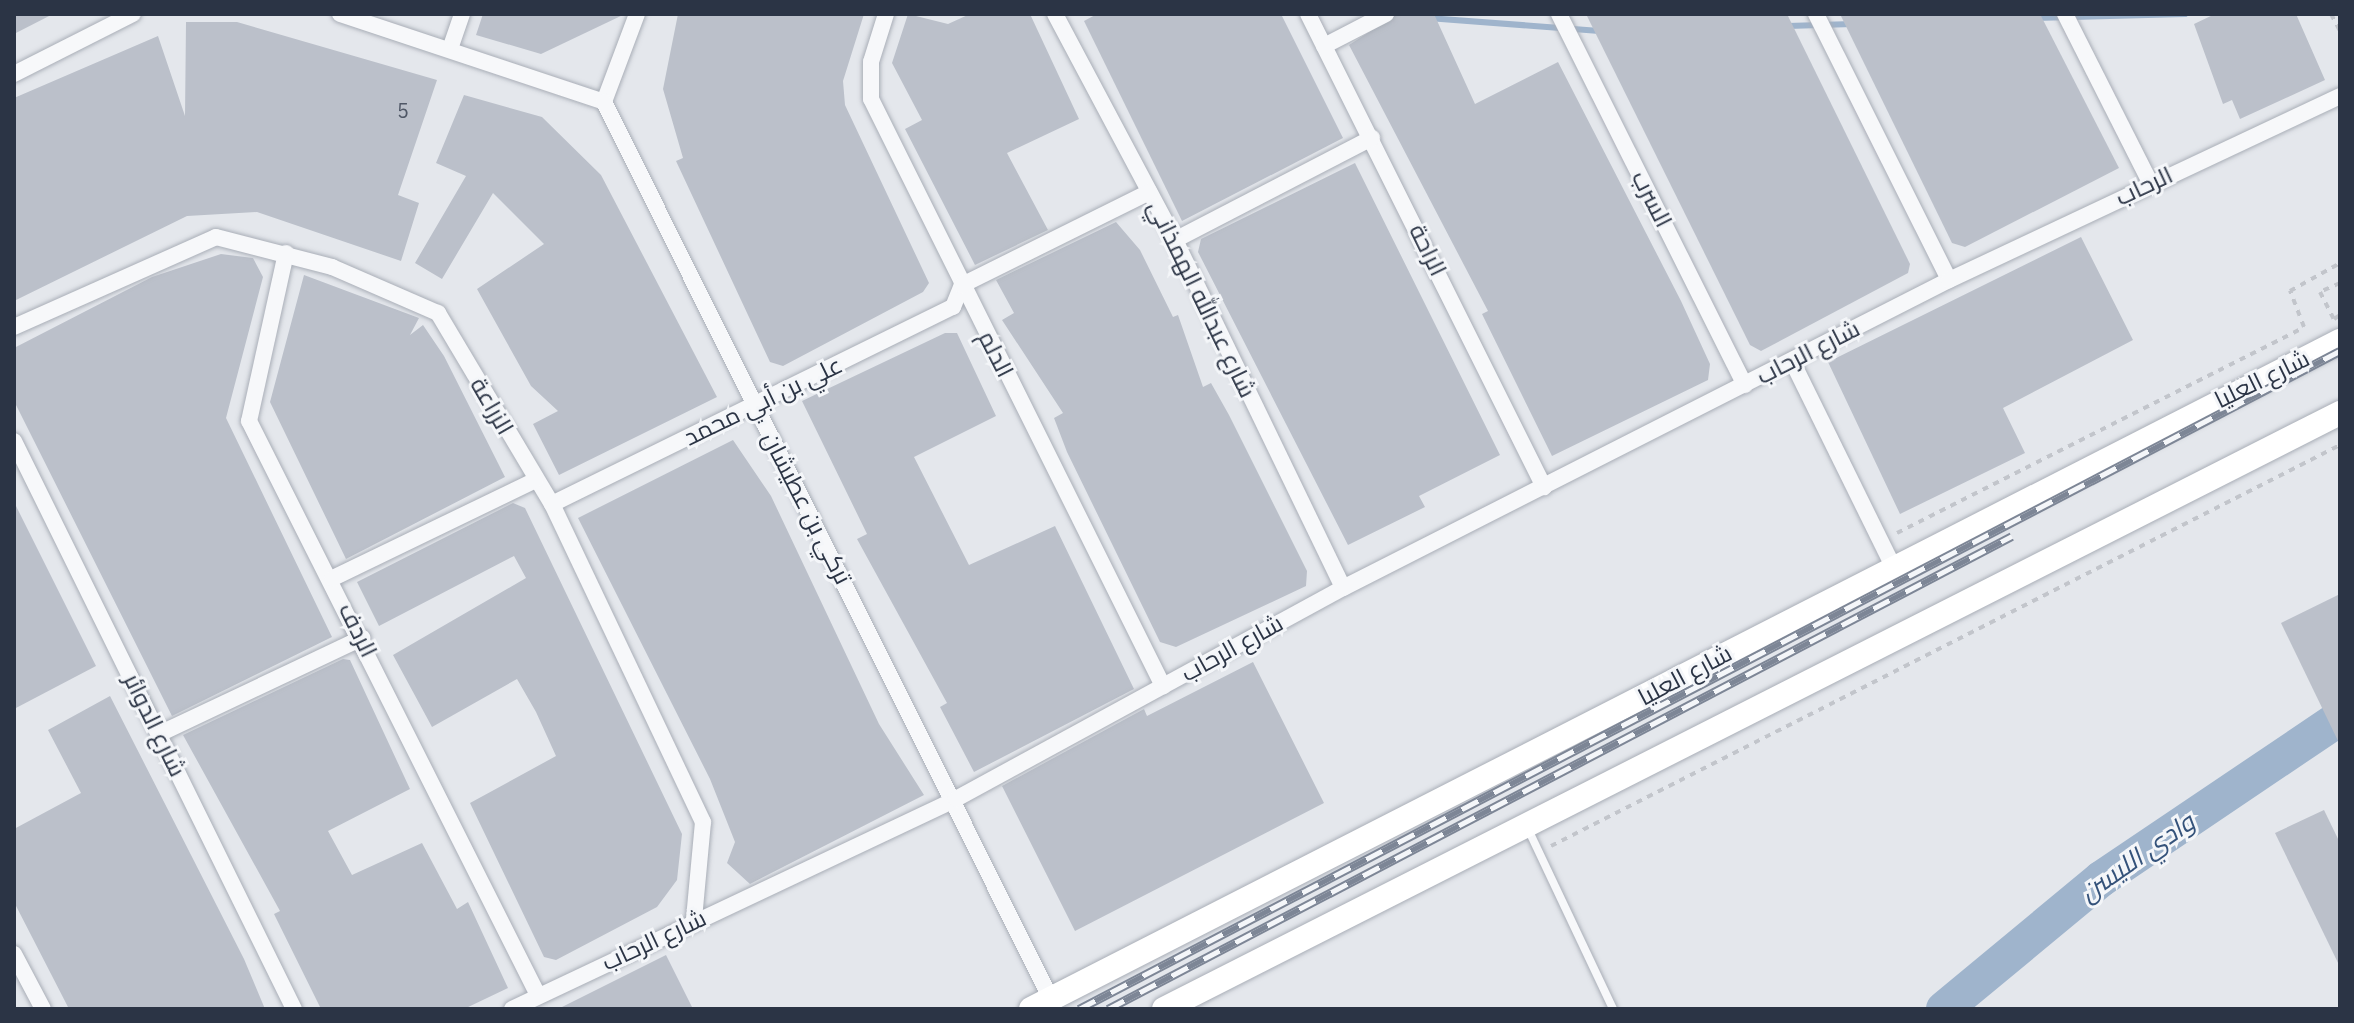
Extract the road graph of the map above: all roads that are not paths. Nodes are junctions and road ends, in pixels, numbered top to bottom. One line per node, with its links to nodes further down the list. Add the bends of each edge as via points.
1 (133, 14): 14 (street)
2 (340, 14): 13 (street)
3 (462, 14): 13 (street)
4 (637, 14): 16 (street)
5 (886, 14): 23 (street, الدلم, via 871,62 871,99)
6 (1055, 14): 19 (street, شارع عبدالله الهمذاني)
7 (1308, 14): 12 (street, الراحة)
8 (1386, 14): 12 (street)
9 (1559, 14): 27 (street, السرب)
10 (1816, 14): 22 (street)
11 (2065, 14): 18 (street)
12 (1324, 46): 17 (street, الراحة)
13 (450, 49): 16 (street)
14 (14, 74)
15 (2340, 96): 18 (street, الرحاب)
16 (604, 102): 28 (street, تركي بن عطيشان)
17 (1372, 138): 20 (street); 32 (street, الراحة)
18 (2150, 182): 22 (street, الرحاب)
19 (1149, 192): 20 (street, شارع عبدالله الهمذاني); 23 (street)
20 (1175, 240): 36 (street, شارع عبدالله الهمذاني)
21 (286, 253): 24 (street, الزراعة, via 216,237); 31 (street, الزراعة, via 438,313); 35 (street, الردف, via 249,421)
22 (1949, 280): 26 (street, شارع الرحاب)
23 (962, 285): 28 (street, علي بن أبي محمد, via 953,307); 38 (street, الدلم)
24 (14, 327)
25 (2340, 341): 34 (main road, شارع العليا)
26 (1792, 361): 27 (street, شارع الرحاب); 34 (street)
27 (1745, 385): 32 (street, شارع الرحاب)
28 (755, 405): 33 (street, علي بن أبي محمد); 40 (street, تركي بن عطيشان)
29 (2340, 413): 41 (main road)
30 (14, 441): 39 (street, شارع الدوائر)
31 (536, 480): 33 (street, الزراعة); 35 (street)
32 (1544, 487): 36 (street, شارع الرحاب)
33 (552, 504): 42 (street, الزراعة, via 703,822)
34 (1893, 566): 45 (main road, شارع العليا)
35 (333, 578): 37 (street, الردف)
36 (1343, 588): 38 (street, شارع الرحاب)
37 (362, 638): 39 (street); 44 (street, الردف)
38 (1163, 686): 40 (street, شارع الرحاب)
39 (159, 734): 47 (street, شارع الدوائر)
40 (956, 799): 42 (street, شارع الرحاب, via 745,902); 45 (street, تركي بن عطيشان)
41 (1526, 826): 49 (main road); 50 (lane)
42 (694, 919): 44 (street, شارع الرحاب)
43 (14, 954): 46 (street)
44 (538, 995): 48 (street, شارع الرحاب)
45 (1041, 1004)
46 (43, 1009)
47 (294, 1009)
48 (512, 1009)
49 (1164, 1009)
50 (1613, 1009)

